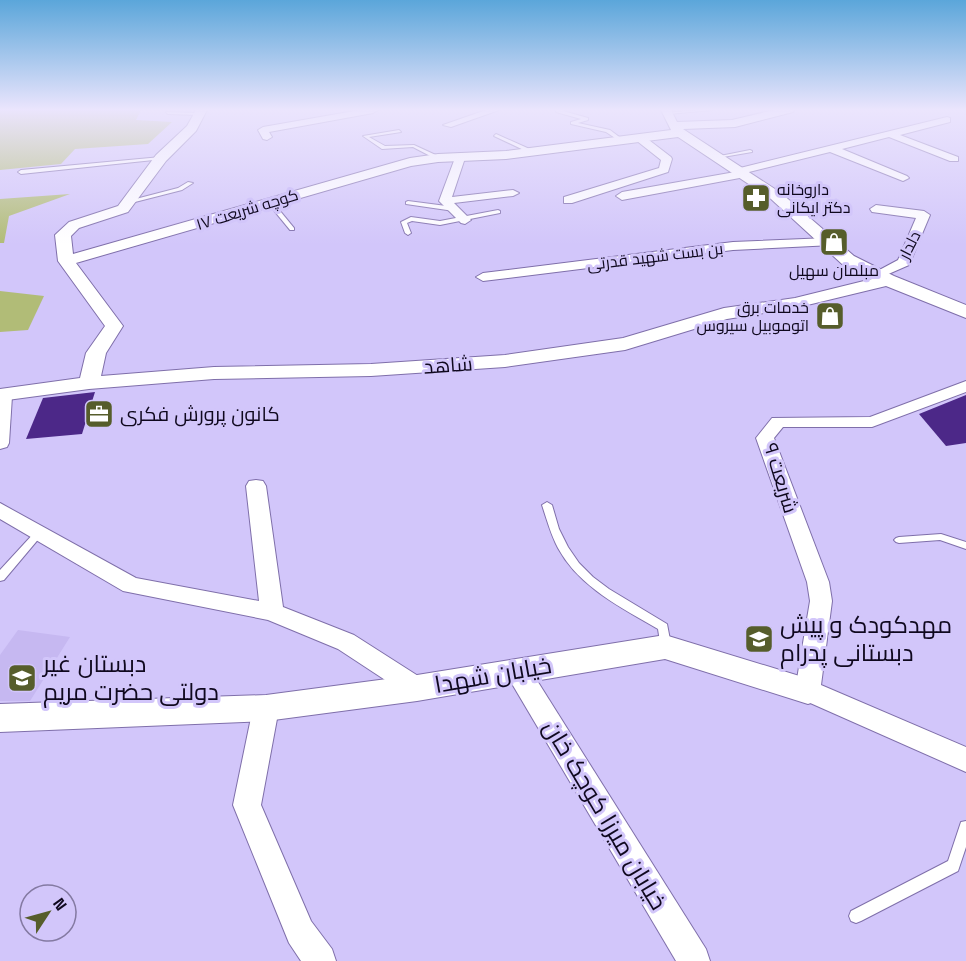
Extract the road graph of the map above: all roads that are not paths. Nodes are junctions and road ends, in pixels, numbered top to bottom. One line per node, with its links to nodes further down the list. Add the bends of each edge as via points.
1 (164, 155): 11 (street)
2 (432, 155): 12 (lane)
3 (498, 155): 13 (street, کوچه شریعت ۱۷)
4 (661, 155): 21 (street, via 667,159 664,170)
5 (714, 155): 10 (street)
6 (729, 155): 10 (lane)
7 (805, 155): 16 (street)
8 (847, 155): 17 (street)
9 (943, 155): 14 (street)
10 (717, 157): 16 (street)
11 (161, 158): 15 (lane); 22 (street)
12 (438, 158): 13 (street, کوچه شریعت ۱۷); 23 (street, کوچه شریعت ۱۷, via 410,162)
13 (460, 158): 25 (street)
14 (954, 159)
15 (21, 171)
16 (742, 172): 20 (street); 31 (street)
17 (903, 178)
18 (190, 183): 22 (lane)
19 (513, 193): 25 (street)
20 (622, 196)
21 (568, 200)
22 (131, 201): 32 (street, via 123,209 74,225 63,235)
23 (269, 201): 29 (lane); 32 (street, کوچه شریعت ۱۷)
24 (408, 203): 25 (lane)
25 (449, 205): 28 (street)
26 (876, 209): 34 (street, دلدار, via 924,215 904,262)
27 (498, 212): 28 (lane)
28 (465, 220): 30 (lane, via 440,223 411,219 404,222)
29 (292, 229)
30 (408, 233)
31 (828, 242): 33 (street, بن بست شهید قدرتی, via 734,246); 34 (street, via 848,260)
32 (66, 261): 36 (street, via 114,326 96,354)
33 (483, 277)
34 (883, 278): 35 (street); 36 (street, شاهد, via 795,303 724,314 625,344 505,361 371,370 214,373)
35 (966, 312)
36 (88, 383): 38 (street, شاهد)
37 (966, 386): 51 (street, شریعت ۹, via 872,422 778,422 765,438 818,582 821,601)
38 (1, 396): 39 (street)
39 (0, 443)
40 (256, 486): 47 (street)
41 (548, 505): 48 (lane, via 553,530 570,561 602,590 663,627)
42 (0, 510): 43 (street)
43 (38, 534): 46 (lane); 47 (street, via 131,585)
44 (899, 540): 45 (lane, via 941,537)
45 (966, 546)
46 (0, 577)
47 (272, 612): 50 (street, via 346,642)
48 (665, 647): 49 (street, خیابان شهدا); 51 (street, خیابان شهدا)
49 (517, 670): 50 (street, خیابان شهدا); 58 (street, خیابان میرزا کوچک خان)
50 (417, 688): 52 (street, خیابان شهدا)
51 (808, 691): 54 (street, خیابان شهدا)
52 (267, 708): 53 (street, خیابان شهدا); 57 (street, via 247,805 300,932)
53 (0, 718)
54 (966, 760)
55 (966, 827): 56 (lane, via 953,866)
56 (856, 916)
57 (320, 961)
58 (694, 961)

